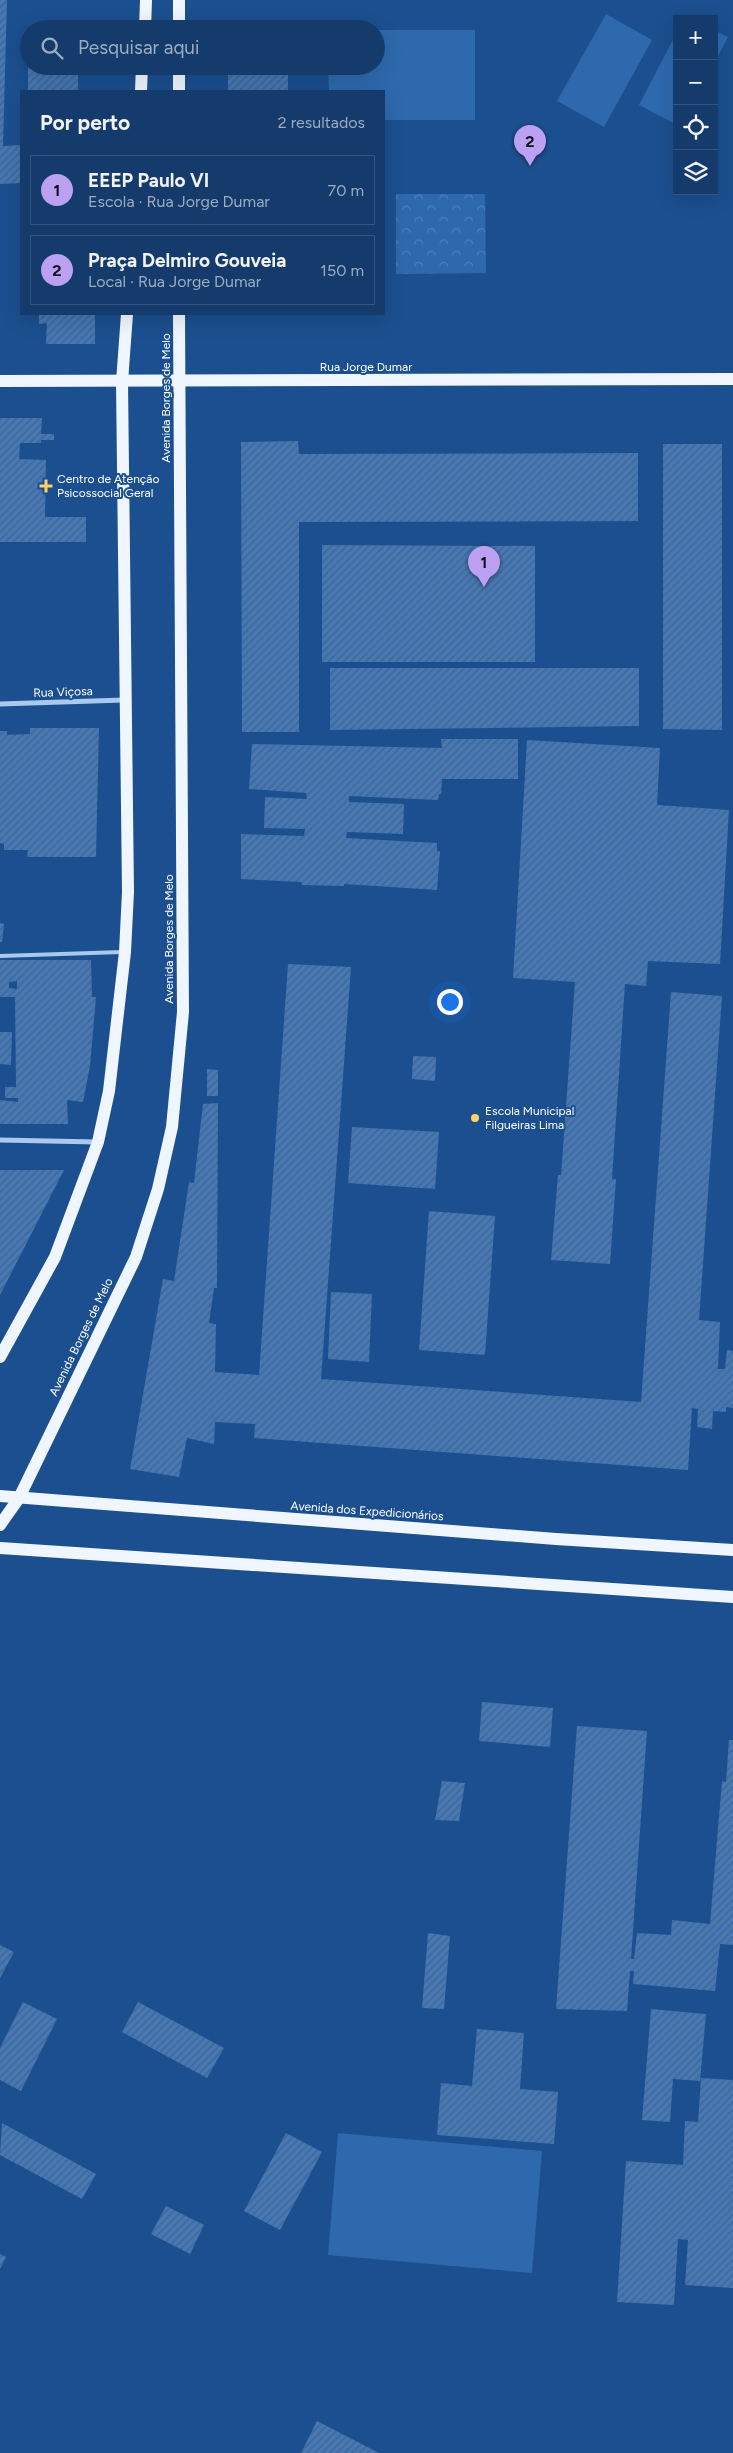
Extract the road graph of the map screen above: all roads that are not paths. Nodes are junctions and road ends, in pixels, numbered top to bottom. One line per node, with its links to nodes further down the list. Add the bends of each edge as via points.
1 (146, 0): 3 (main road)
2 (180, 0): 4 (main road)
3 (145, 20)
4 (179, 20)
5 (142, 75): 7 (main road)
6 (179, 75): 8 (main road)
7 (141, 90)
8 (179, 90)
9 (127, 315): 14 (main road)
10 (179, 315): 12 (main road, Avenida Borges de Melo)
11 (733, 379): 12 (main road, Rua Jorge Dumar)
12 (180, 381): 14 (main road, Rua Jorge Dumar); 23 (main road, Avenida Borges de Melo, via 183,1012 172,1127 158,1189 136,1257)
13 (0, 382): 14 (main road, Rua Jorge Dumar)
14 (122, 382): 15 (main road)
15 (127, 700): 16 (street, Rua Viçosa); 17 (main road, via 128,892)
16 (0, 704)
17 (125, 952): 18 (lane); 20 (main road, via 109,1091)
18 (0, 956)
19 (0, 1140): 20 (street)
20 (98, 1142): 21 (main road, via 55,1257)
21 (0, 1357)
22 (0, 1496): 23 (main road, Avenida dos Expedicionários)
23 (19, 1498): 24 (main road, Avenida Borges de Melo); 26 (main road, Avenida dos Expedicionários)
24 (0, 1525)
25 (0, 1548): 27 (main road)
26 (733, 1550)
27 (733, 1596)

